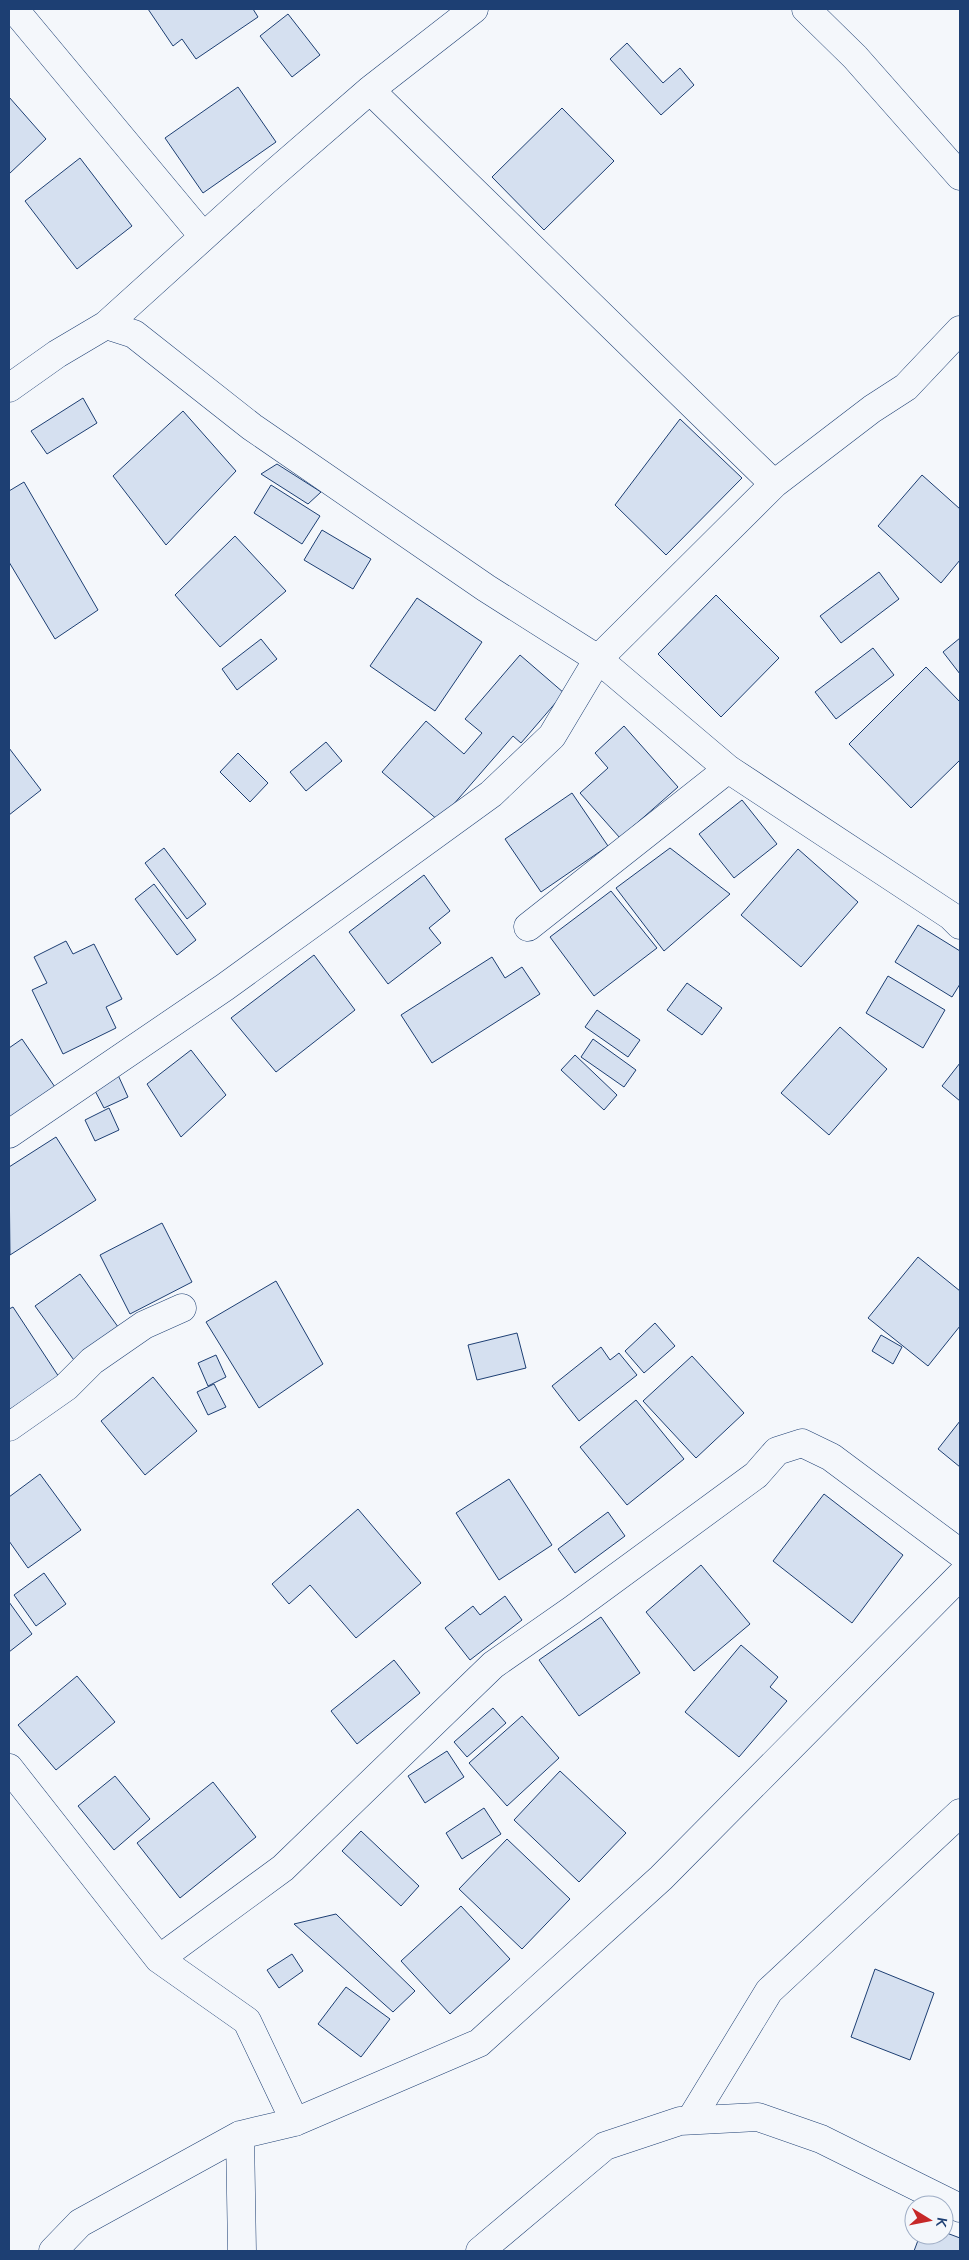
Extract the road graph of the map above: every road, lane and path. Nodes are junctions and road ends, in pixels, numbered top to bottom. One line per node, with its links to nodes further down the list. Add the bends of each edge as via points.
1 (14, 9): 6 (street)
2 (474, 9): 4 (street)
3 (806, 9): 5 (street, via 855,57)
4 (370, 90): 6 (street); 10 (street)
5 (960, 176)
6 (203, 236): 7 (street)
7 (106, 325): 9 (street); 11 (street, via 134,334 252,427 486,588)
8 (960, 330): 10 (street, via 906,387)
9 (9, 388)
10 (774, 484): 11 (street)
11 (598, 659): 12 (street); 15 (street, via 552,736 491,794 225,987)
12 (728, 769): 13 (street); 14 (street)
13 (960, 925)
14 (528, 926)
15 (9, 1134)
16 (182, 1308): 17 (street, via 144,1325 92,1361 66,1387)
17 (9, 1427)
18 (960, 1553): 22 (street, via 831,1457 802,1442 777,1452 756,1475 493,1665 283,1868)
19 (960, 1576): 24 (street, via 661,1878 479,2044)
20 (9, 1768): 22 (street)
21 (960, 1813): 23 (street, via 769,1991)
22 (159, 1959): 24 (street, via 247,2021)
23 (691, 2119): 26 (street, via 758,2118 821,2139); 29 (street, via 605,2146)
24 (295, 2122): 25 (street)
25 (240, 2135): 27 (street, via 80,2223); 28 (street)
26 (960, 2208)
27 (53, 2251)
28 (242, 2251)
29 (480, 2251)

